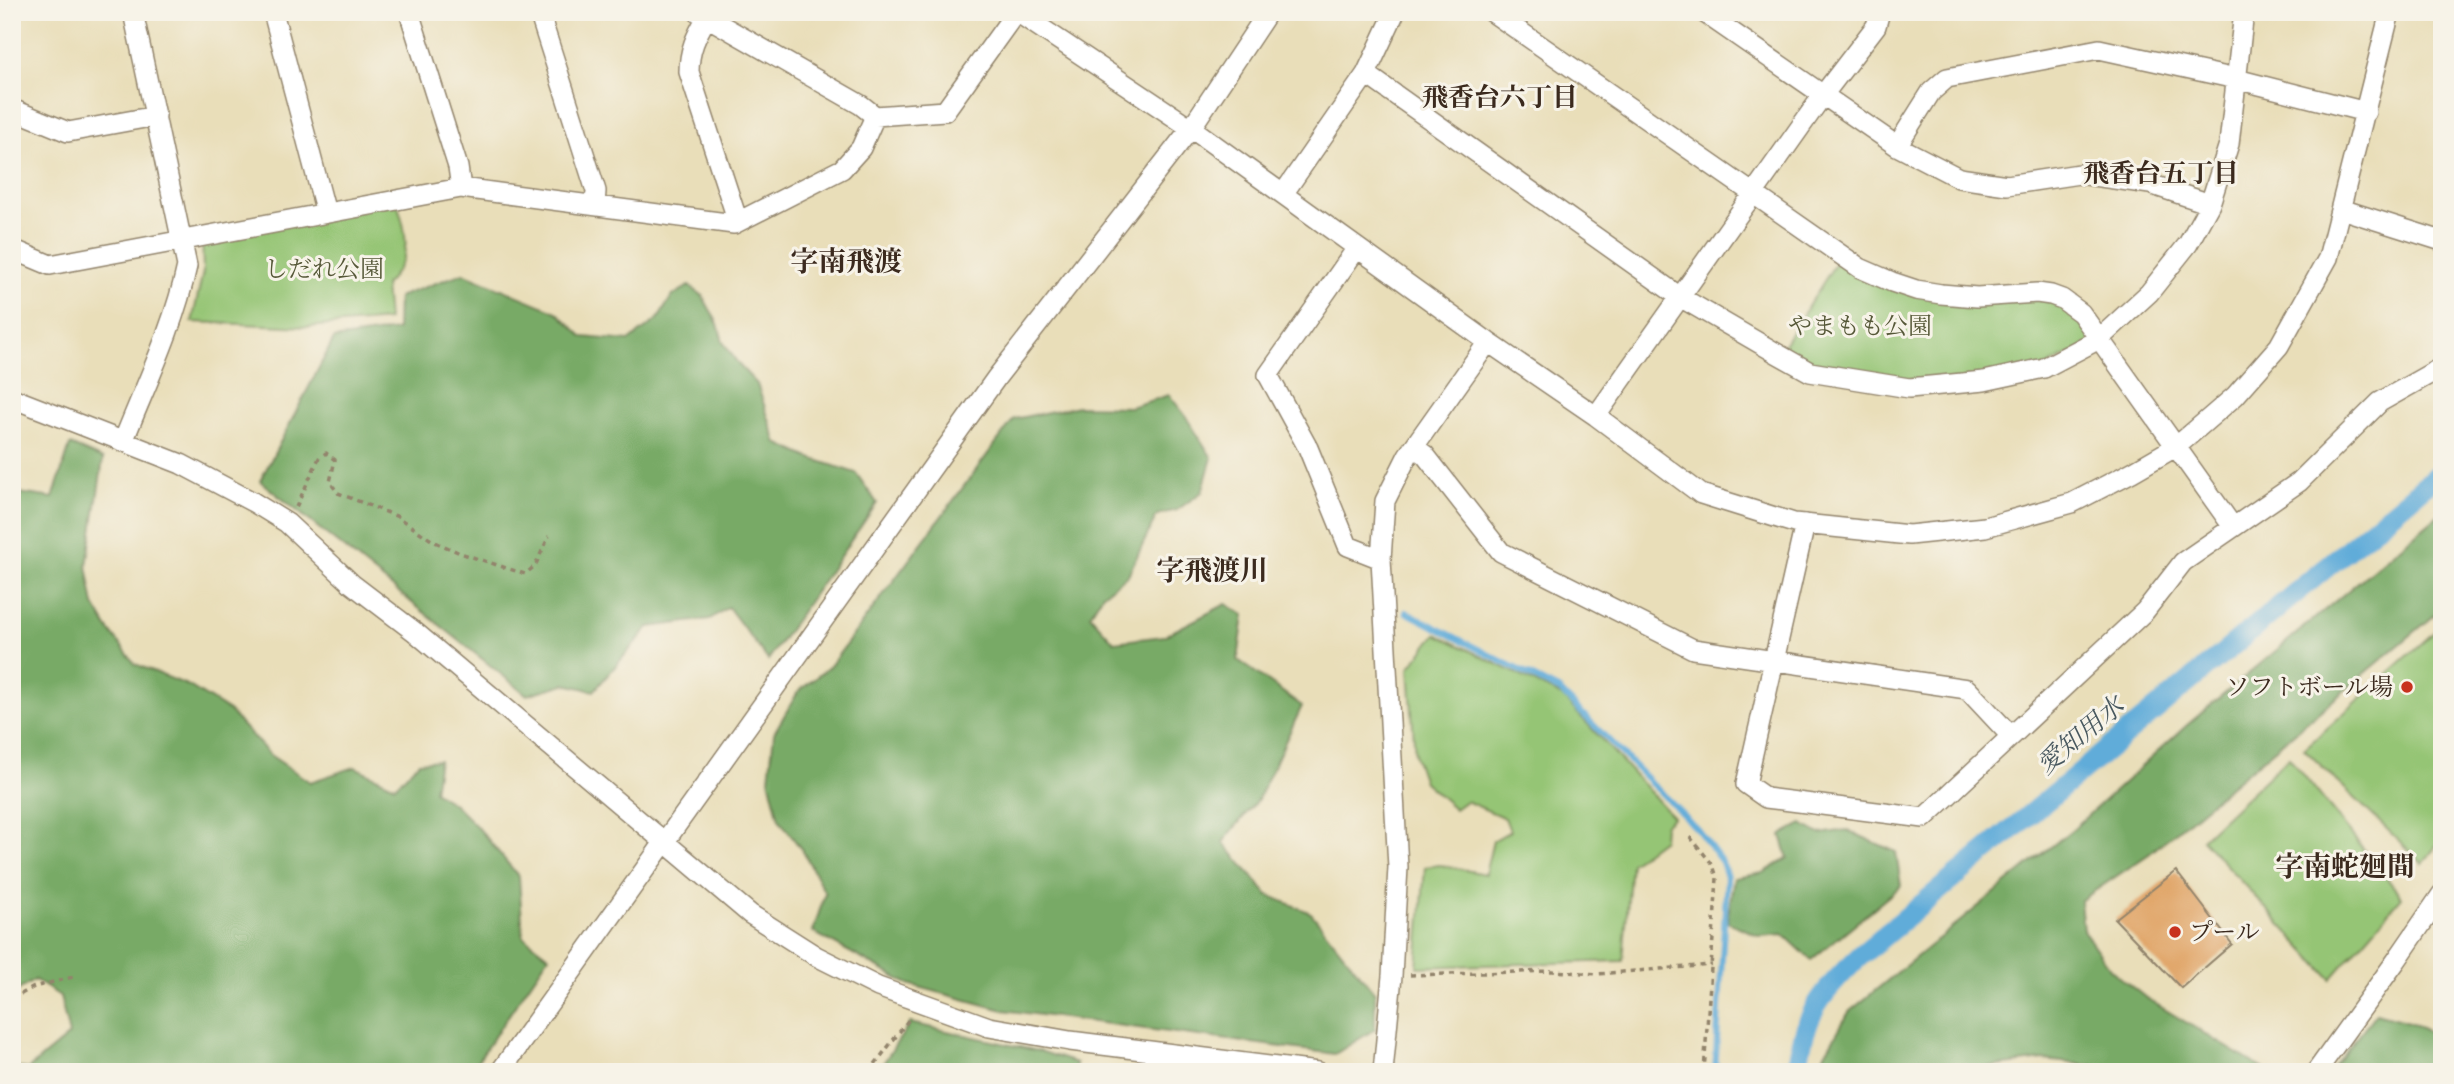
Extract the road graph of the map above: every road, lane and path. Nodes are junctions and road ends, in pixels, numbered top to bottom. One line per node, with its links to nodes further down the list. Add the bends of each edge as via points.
1 (133, 12): 19 (street)
2 (274, 12): 29 (street)
3 (409, 12): 23 (street)
4 (539, 12): 27 (street, via 596,191)
5 (1016, 12): 20 (street, via 945,111); 21 (street)
6 (1268, 12): 21 (street)
7 (1395, 12): 14 (street)
8 (1492, 12): 25 (street)
9 (1703, 12): 16 (street)
10 (1880, 12): 16 (street, via 1876,26)
11 (2244, 12): 15 (street)
12 (2390, 12): 18 (street)
13 (702, 15): 20 (street); 30 (street, via 689,56 689,72)
14 (1366, 74): 24 (street); 35 (street)
15 (2236, 79): 18 (street); 22 (street, via 2099,49 1947,78 1931,92); 26 (street, via 2229,144)
16 (1823, 94): 22 (street); 25 (street)
17 (12, 109): 19 (street, via 68,132)
18 (2366, 112): 28 (street)
19 (156, 116): 32 (street)
20 (875, 116): 30 (street, via 861,148 842,169)
21 (1191, 128): 24 (street); 52 (street, via 997,377)
22 (1897, 146): 26 (street, via 1959,178 2007,185 2079,174 2150,184)
23 (461, 188): 27 (street); 29 (street)
24 (1283, 194): 33 (street)
25 (1751, 194): 35 (street); 36 (street, via 1840,256 1892,282 1916,290 1977,297 2051,295 2081,313)
26 (2210, 204): 36 (street, via 2188,244 2149,293)
27 (595, 205): 30 (street)
28 (2341, 209): 31 (street); 42 (street, via 2328,258 2279,346 2235,396)
29 (326, 213): 32 (street)
30 (738, 222)
31 (2441, 238)
32 (183, 240): 34 (street, via 50,265); 41 (street, via 187,266 182,291)
33 (1357, 248): 37 (street); 48 (street, via 1268,376 1308,448 1348,546)
34 (12, 249)
35 (1680, 297): 36 (street, via 1810,372 1909,388 1984,381 2044,368); 40 (street)
36 (2099, 339): 42 (street)
37 (1488, 342): 40 (street); 43 (street)
38 (2442, 367): 46 (street, via 2380,402 2299,482)
39 (12, 398): 41 (street)
40 (1596, 416): 45 (street, via 1701,494)
41 (122, 442): 44 (street, via 181,464)
42 (2177, 446): 45 (street, via 2072,503 1985,527 1909,535); 46 (street)
43 (1413, 447): 48 (street, via 1385,501); 49 (street, via 1425,455 1501,552 1693,649)
44 (287, 523): 47 (path, via 326,453 335,460 330,482 338,493 396,516 460,553 525,574 535,566); 52 (street, via 352,584)
45 (1804, 524): 49 (street)
46 (2233, 527): 50 (street, via 2183,562 2145,611)
47 (549, 536)
48 (1381, 559): 55 (street, via 1398,867)
49 (1774, 661): 50 (street, via 1967,689); 50 (street, via 1746,784 1766,799 1924,818)
50 (2011, 736)
51 (1690, 837): 54 (path, via 1713,865 1717,878)
52 (664, 840): 58 (street, via 750,914 816,957); 59 (street)
53 (2442, 894): 64 (street)
54 (1712, 965): 55 (path, via 1597,974); 63 (path)
55 (1392, 976): 62 (street)
56 (73, 977): 57 (path, via 34,987)
57 (12, 999)
58 (916, 1002): 60 (path, via 911,1017); 61 (street, via 977,1023 1070,1041)
59 (500, 1072)
60 (869, 1072)
61 (1318, 1072)
62 (1383, 1072)
63 (1704, 1072)
64 (2316, 1072)

